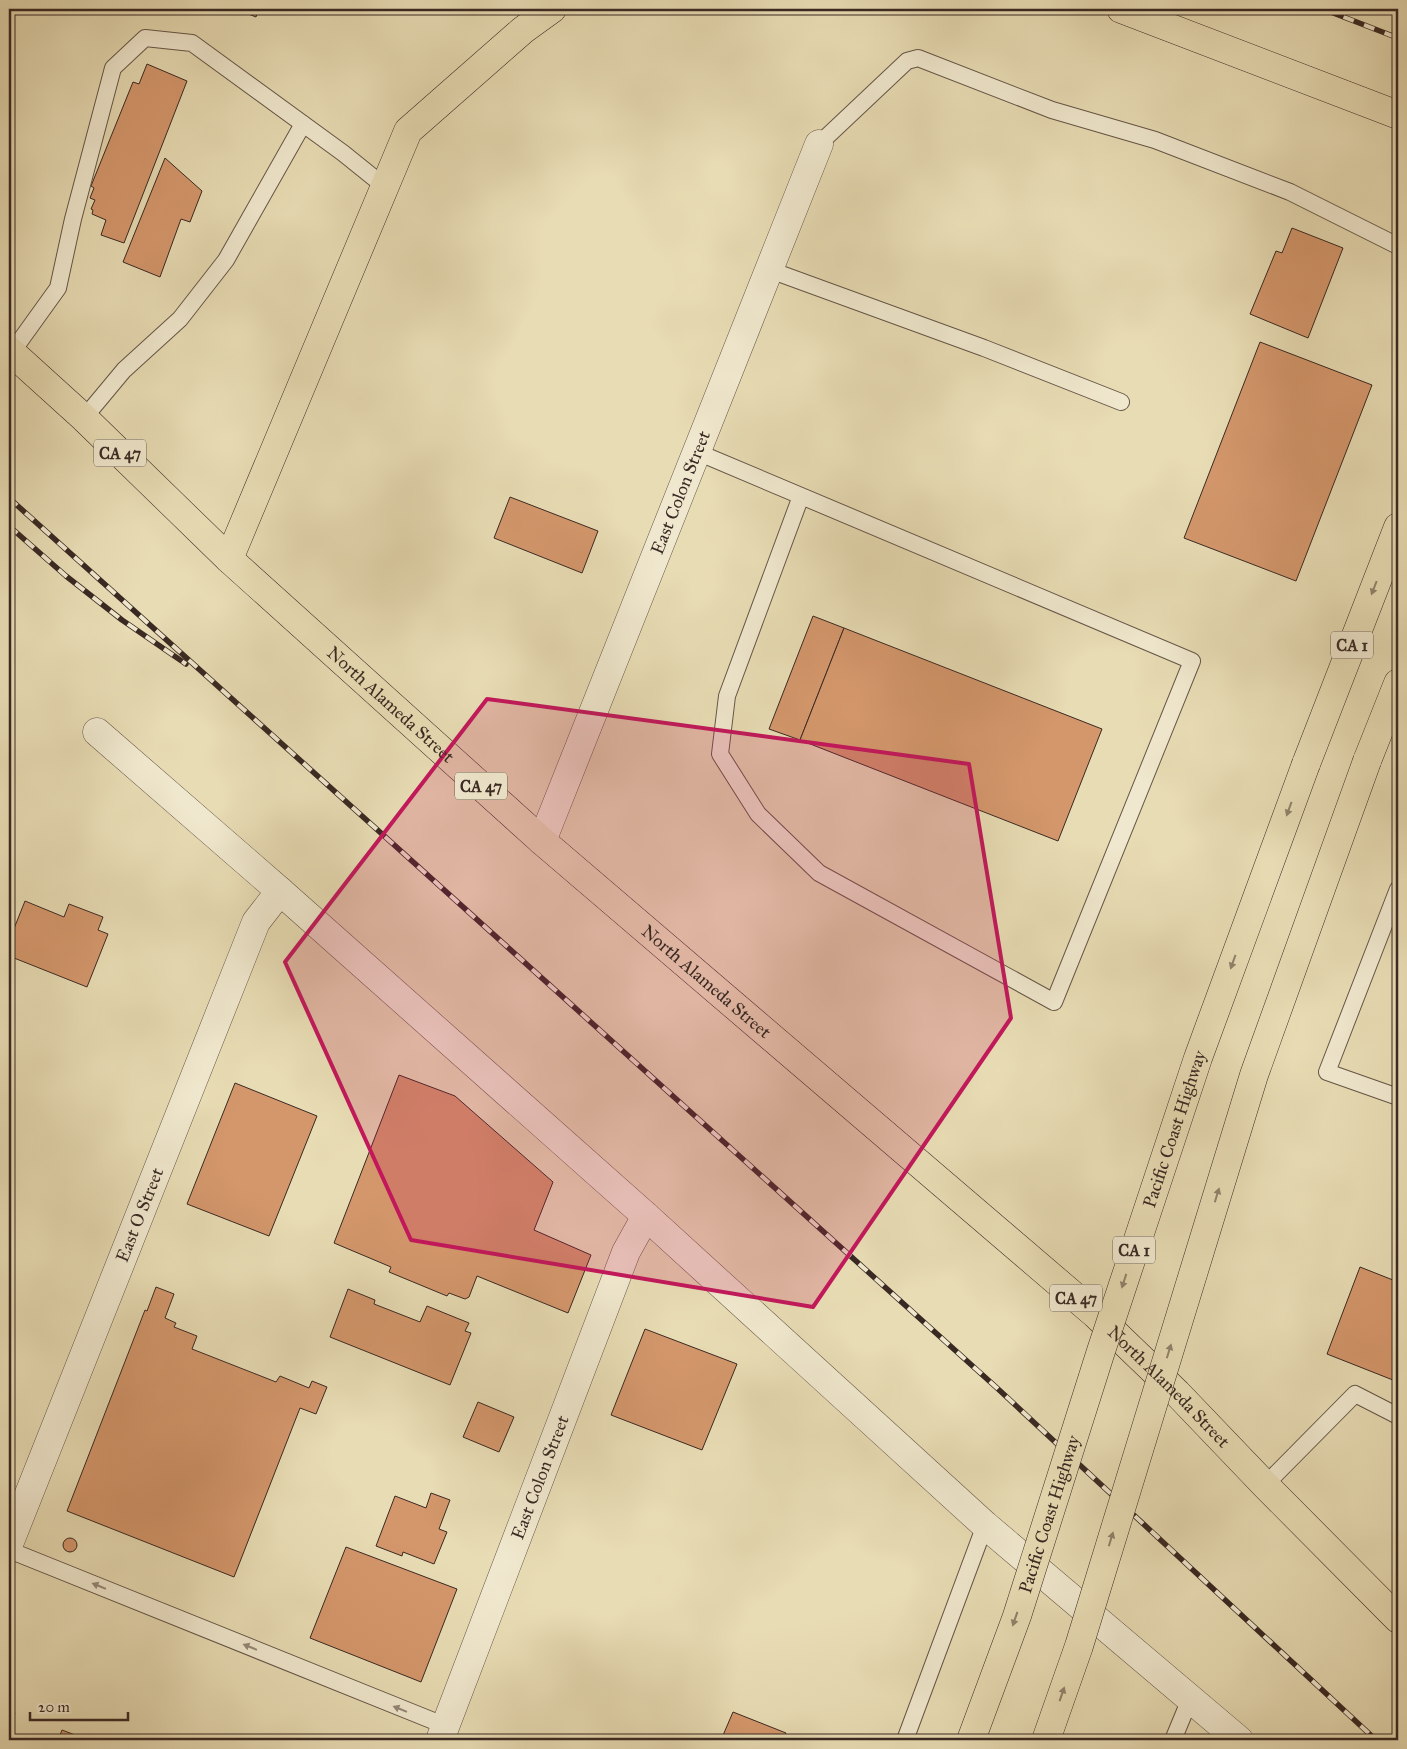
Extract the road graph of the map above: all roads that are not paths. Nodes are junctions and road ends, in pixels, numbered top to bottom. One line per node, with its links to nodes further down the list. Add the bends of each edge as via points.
1 (552, 9): 6 (main road, via 523,30 408,131)
2 (1125, 10): 3 (main road)
3 (1398, 115)
4 (303, 124): 6 (lane); 9 (lane, via 192,43 145,38 113,68 58,288); 11 (lane, via 226,260 180,320 124,370)
5 (819, 144): 7 (lane, via 907,61 918,58 1052,110 1155,140 1290,192); 8 (street, East Colon Street)
6 (384, 186): 15 (main road)
7 (1398, 246)
8 (770, 270): 10 (lane); 12 (street, East Colon Street)
9 (10, 351): 11 (main road, North Alameda Street / CA 47)
10 (1121, 402)
11 (84, 418): 15 (main road, North Alameda Street / CA 47)
12 (697, 452): 13 (lane); 18 (street, East Colon Street)
13 (800, 496): 13 (lane, via 1192,661 1054,1002 819,873 758,814 720,754 727,696)
14 (1398, 527): 32 (main road, Pacific Coast Highway / CA 1, one-way to 32, bridge, via 1306,764 1198,1058 1017,1616)
15 (229, 559): 18 (main road, North Alameda Street / CA 47)
16 (1398, 682): 33 (main road, one-way to 16, bridge, via 1082,1636 1254,1075)
17 (97, 732): 20 (street)
18 (542, 841): 24 (main road, North Alameda Street / CA 47, via 1095,1314)
19 (1398, 889): 21 (lane, via 1327,1072)
20 (280, 891): 22 (street); 26 (street, East O Street, via 256,922)
21 (1398, 1097)
22 (646, 1216): 25 (street); 30 (street, East Colon Street, via 626,1252)
23 (1398, 1416): 24 (lane, via 1355,1394)
24 (1265, 1485): 28 (main road, North Alameda Street / CA 47)
25 (985, 1525): 29 (street); 31 (lane)
26 (9, 1544)
27 (9, 1550): 30 (lane, one-way to 27)
28 (1398, 1619)
29 (1190, 1699): 34 (lane); 35 (street)
30 (443, 1733)
31 (904, 1740)
32 (971, 1740)
33 (1046, 1740)
34 (1173, 1740)
35 (1239, 1740)

